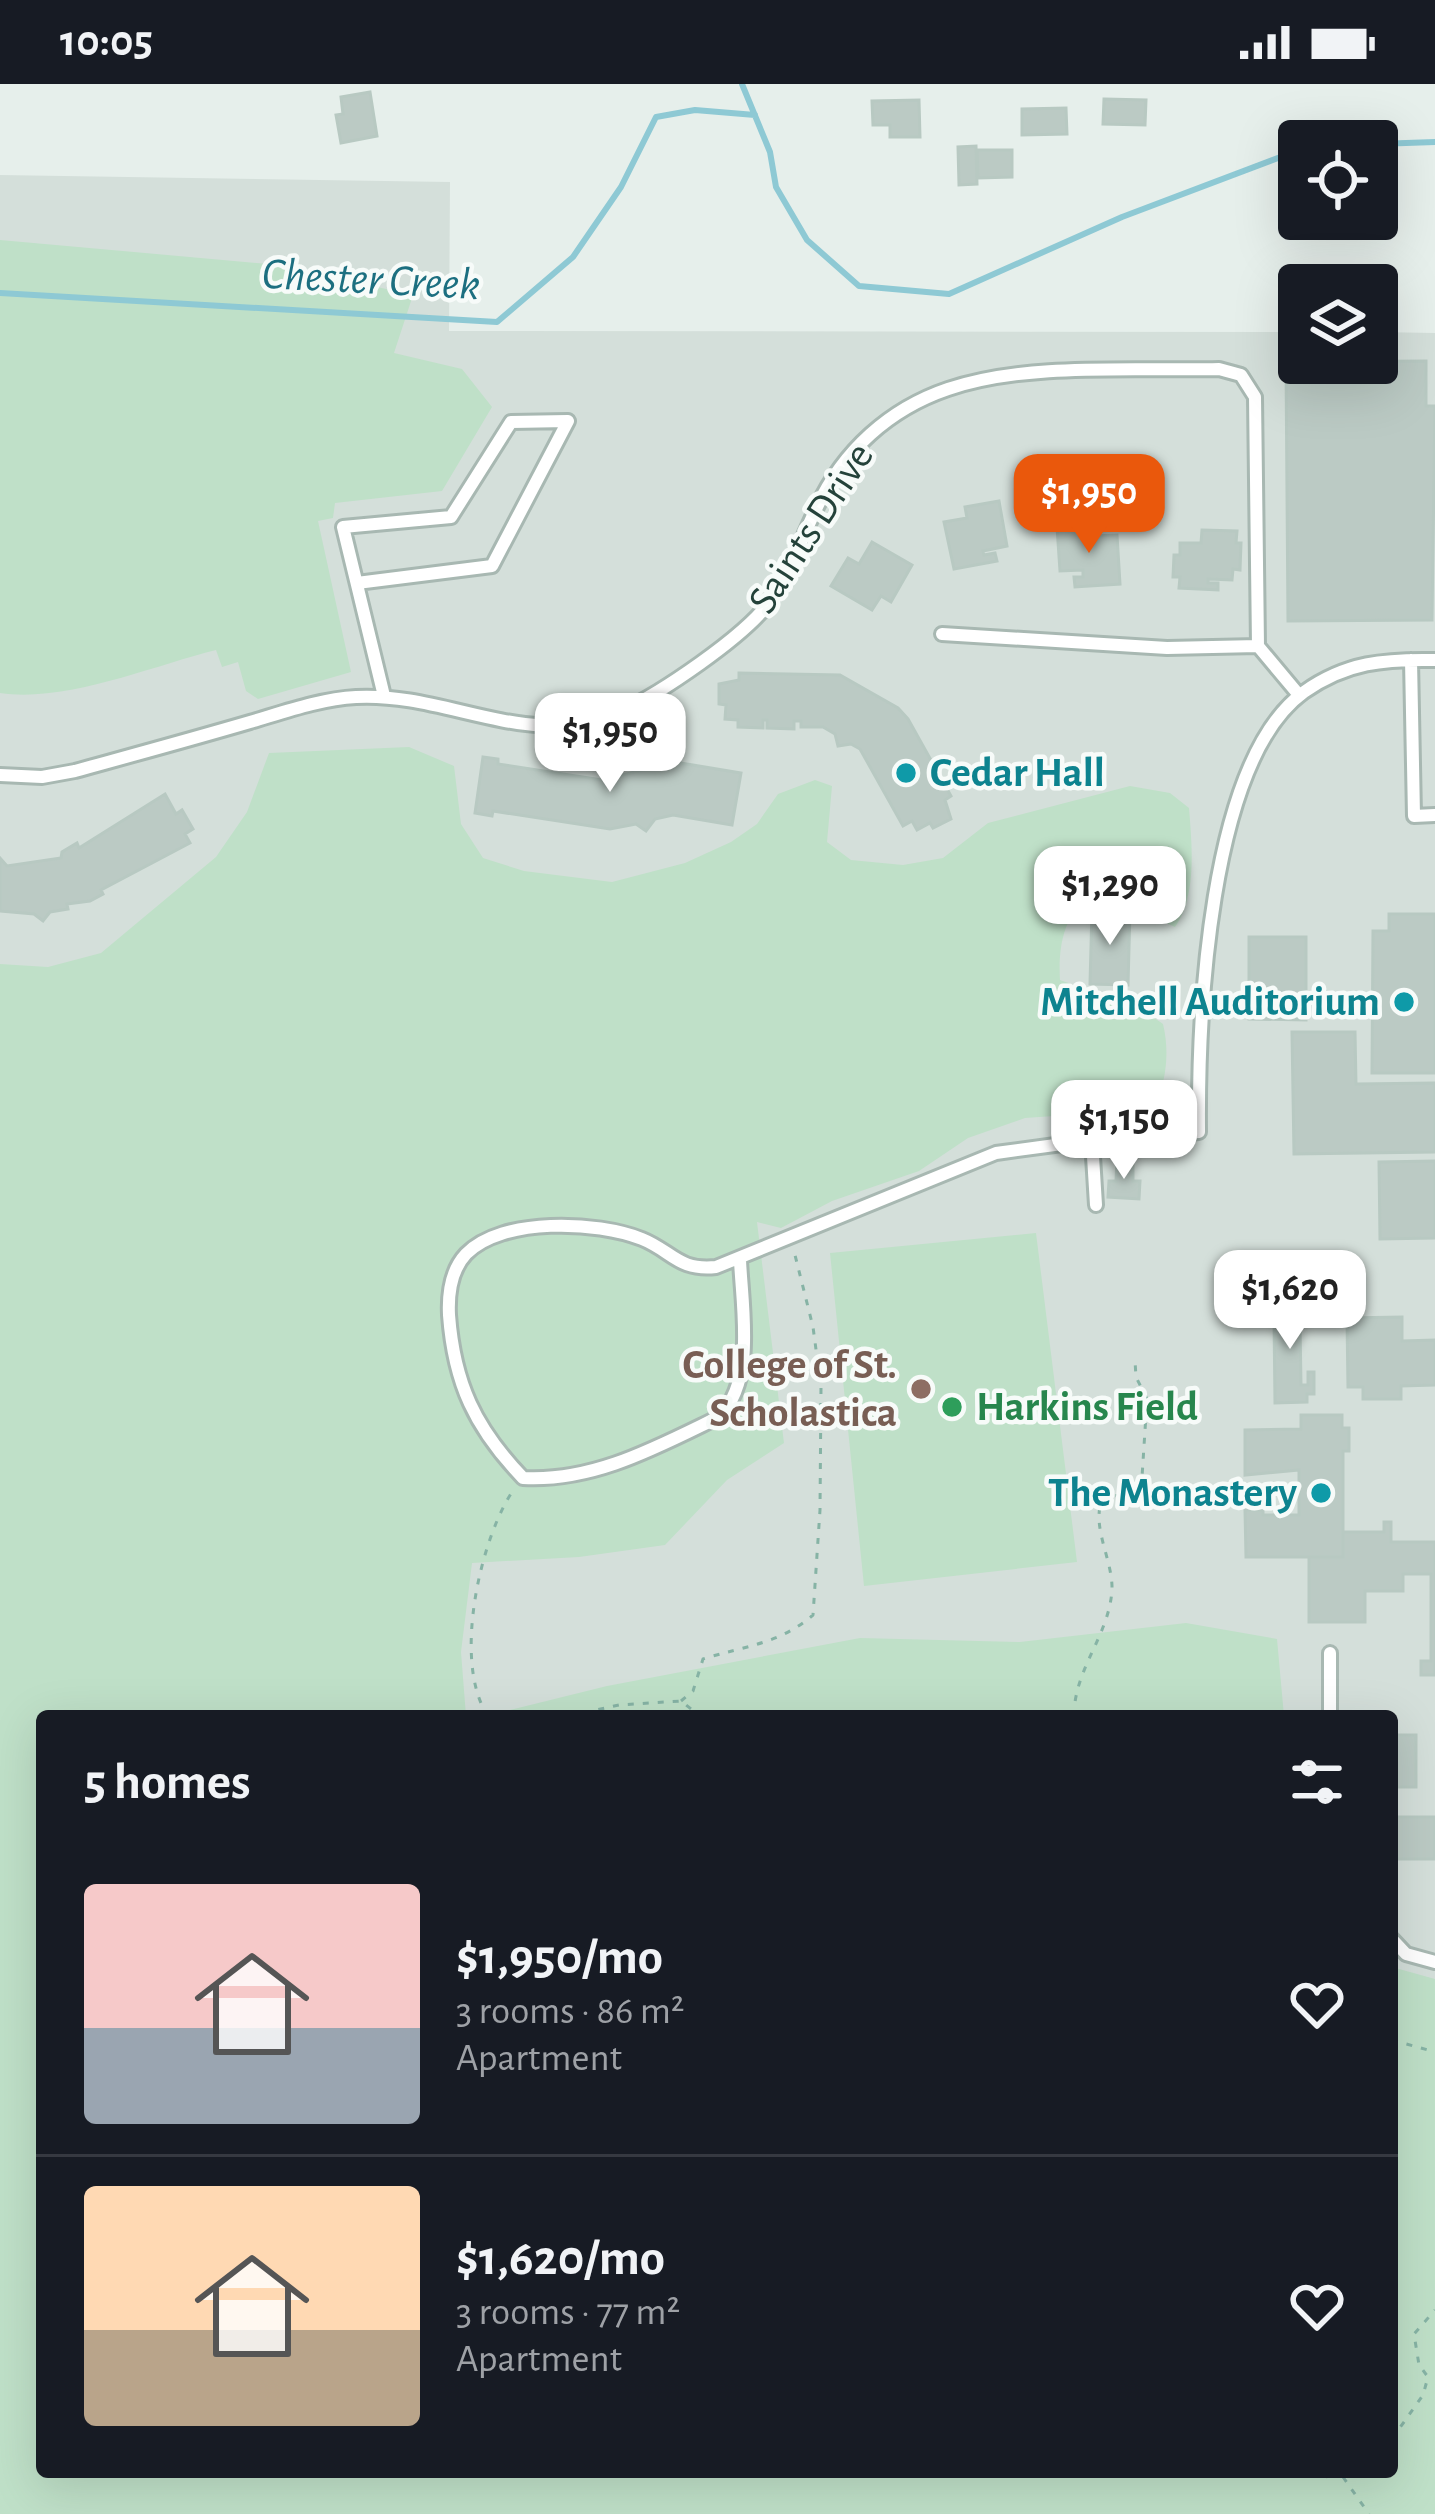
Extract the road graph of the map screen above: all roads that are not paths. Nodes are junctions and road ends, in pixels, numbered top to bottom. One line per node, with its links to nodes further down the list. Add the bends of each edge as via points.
1 (357, 584): 1 (lane, via 492,566 568,421 511,422 451,517 343,527); 7 (lane)
2 (942, 634): 3 (lane)
3 (1258, 646): 6 (lane); 7 (lane, Saints Drive, via 1255,397 1247,383 1219,369 1048,374 949,388 879,425 834,476 766,606 624,711 571,727 529,728)
4 (1412, 660): 5 (lane); 6 (lane, via 1354,665); 9 (lane, via 1414,816)
5 (1435, 660)
6 (1299, 694): 10 (lane, via 1252,763 1225,843 1201,998 1199,1132)
7 (384, 696): 8 (lane, Saints Drive, via 312,704 75,771)
8 (0, 775)
9 (1435, 815)
10 (1092, 1139): 11 (lane); 12 (lane, via 996,1153)
11 (1096, 1204)
12 (740, 1260): 12 (lane, via 698,1269 644,1239 556,1223 498,1236 467,1253 450,1292 454,1366 469,1407 504,1459 523,1478 561,1478 606,1468 719,1417 741,1369)
13 (1330, 1653): 14 (lane)
14 (1330, 1710)
15 (1398, 1945): 16 (lane)
16 (1435, 1962)

